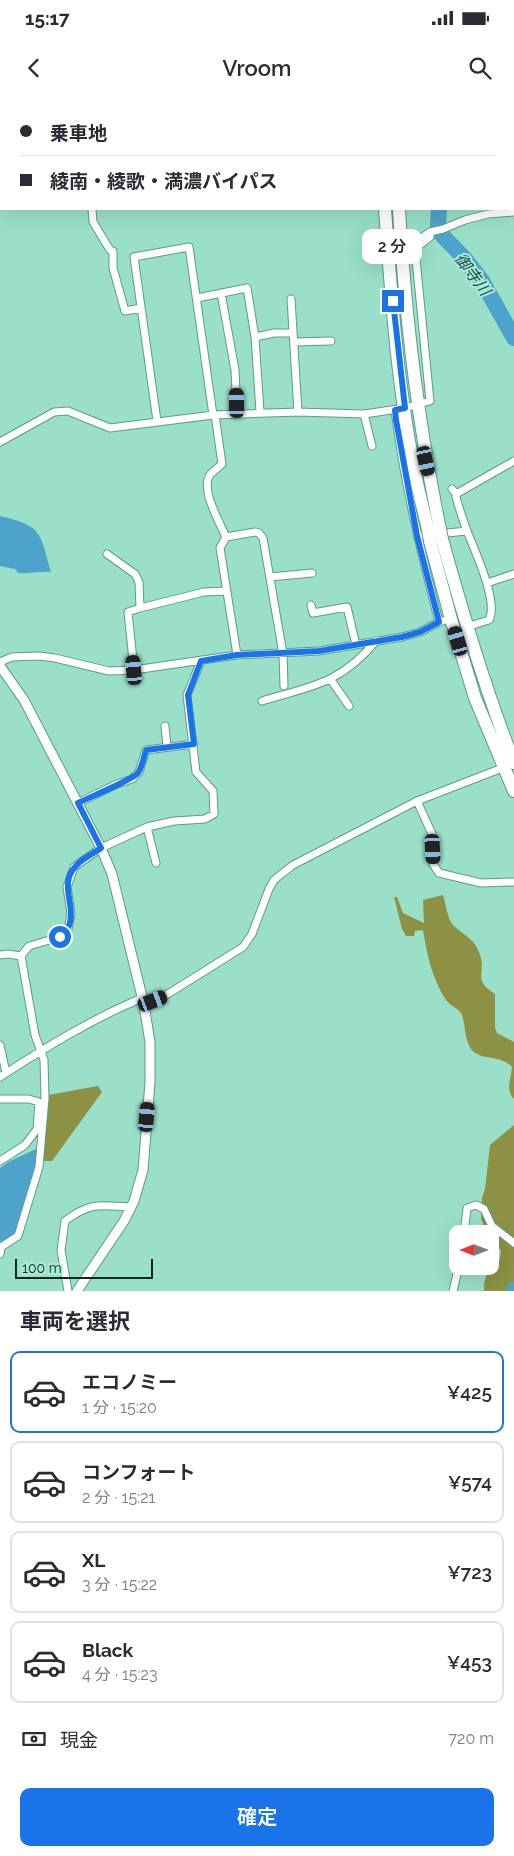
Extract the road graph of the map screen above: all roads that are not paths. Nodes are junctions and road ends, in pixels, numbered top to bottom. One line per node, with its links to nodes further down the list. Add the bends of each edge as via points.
1 (92, 210): 10 (street, via 94,222 113,251 113,268 124,310)
2 (386, 210): 15 (highway)
3 (399, 210): 6 (highway)
4 (514, 212): 5 (street, via 488,214)
5 (436, 231): 6 (street, via 410,246); 15 (street, via 415,249 430,401)
6 (401, 246): 15 (highway)
7 (221, 293): 8 (street); 12 (street, via 247,288); 18 (street, via 235,370)
8 (197, 298): 10 (street, via 189,247 134,257); 20 (street)
9 (291, 299): 11 (street)
10 (141, 308): 21 (street)
11 (293, 333): 12 (street); 14 (street)
12 (255, 337): 16 (street)
13 (331, 341): 14 (street)
14 (294, 342): 17 (street)
15 (406, 408): 19 (street); 26 (highway, via 426,461); 26 (street, via 405,475)
16 (260, 412): 17 (street); 18 (street)
17 (298, 412): 19 (street)
18 (237, 414): 20 (street)
19 (364, 414): 23 (street)
20 (214, 415): 21 (street); 27 (street, via 222,464 210,476 207,485)
21 (157, 421): 22 (street, via 110,428 68,411 54,412)
22 (0, 442)
23 (372, 446)
24 (514, 461): 25 (street, via 454,491)
25 (467, 531): 26 (street); 32 (street)
26 (431, 535): 36 (highway); 36 (street)
27 (226, 537): 31 (street, via 255,532 261,535); 33 (street, via 220,548)
28 (107, 554): 35 (street, via 135,574)
29 (312, 573): 31 (street)
30 (514, 574): 32 (street)
31 (270, 577): 39 (street)
32 (487, 583): 36 (street, via 488,620)
33 (226, 591): 35 (street, via 204,592); 40 (street)
34 (311, 604): 38 (street, via 313,613 347,607)
35 (140, 608): 43 (street, via 128,612)
36 (455, 621): 37 (street); 52 (highway, via 487,693)
37 (376, 641): 38 (street); 45 (street, via 361,659)
38 (356, 645): 39 (street)
39 (283, 654): 40 (street); 46 (street)
40 (237, 655): 41 (street)
41 (201, 661): 43 (street); 50 (street, via 188,695)
42 (0, 664): 43 (street, via 12,657 39,656 109,671); 44 (street)
43 (134, 670)
44 (4, 676): 55 (street, via 24,700)
45 (330, 680): 47 (street); 48 (street)
46 (284, 686)
47 (262, 701)
48 (349, 706)
49 (165, 726): 51 (street)
50 (194, 744): 51 (street); 56 (street, via 196,772 214,791 214,814 205,819)
51 (167, 748): 55 (street, via 146,750 139,772 132,778)
52 (511, 765): 53 (highway); 54 (street)
53 (514, 791)
54 (417, 801): 59 (street, via 432,834 433,864 439,873 481,883); 62 (street, via 293,865 274,880 252,934 242,947 162,997)
55 (78, 803): 57 (street)
56 (147, 827): 57 (street); 58 (street)
57 (101, 848): 61 (street, via 74,867 68,879 71,914 68,929 60,937 29,946); 62 (street, via 112,874)
58 (156, 862)
59 (514, 882)
60 (0, 955): 61 (street)
61 (21, 956): 64 (street, via 35,1035)
62 (143, 1001): 64 (street, via 94,1020); 70 (street, via 150,1042 150,1082 143,1170)
63 (0, 1045): 65 (street)
64 (42, 1050): 65 (street); 66 (street)
65 (3, 1076)
66 (45, 1098): 67 (street, via 35,1095); 75 (street, via 39,1167 18,1236 2,1247)
67 (30, 1099): 68 (street); 69 (street, via 39,1102 37,1129 25,1145)
68 (0, 1100)
69 (0, 1161)
70 (131, 1207): 77 (street, via 92,1205 65,1221 61,1250); 78 (street)
71 (465, 1225): 72 (street, via 467,1208 476,1205 484,1209)
72 (492, 1225)
73 (499, 1231): 74 (street)
74 (514, 1243)
75 (0, 1254)
76 (457, 1275): 79 (street)
77 (68, 1291)
78 (77, 1291)
79 (453, 1291)

